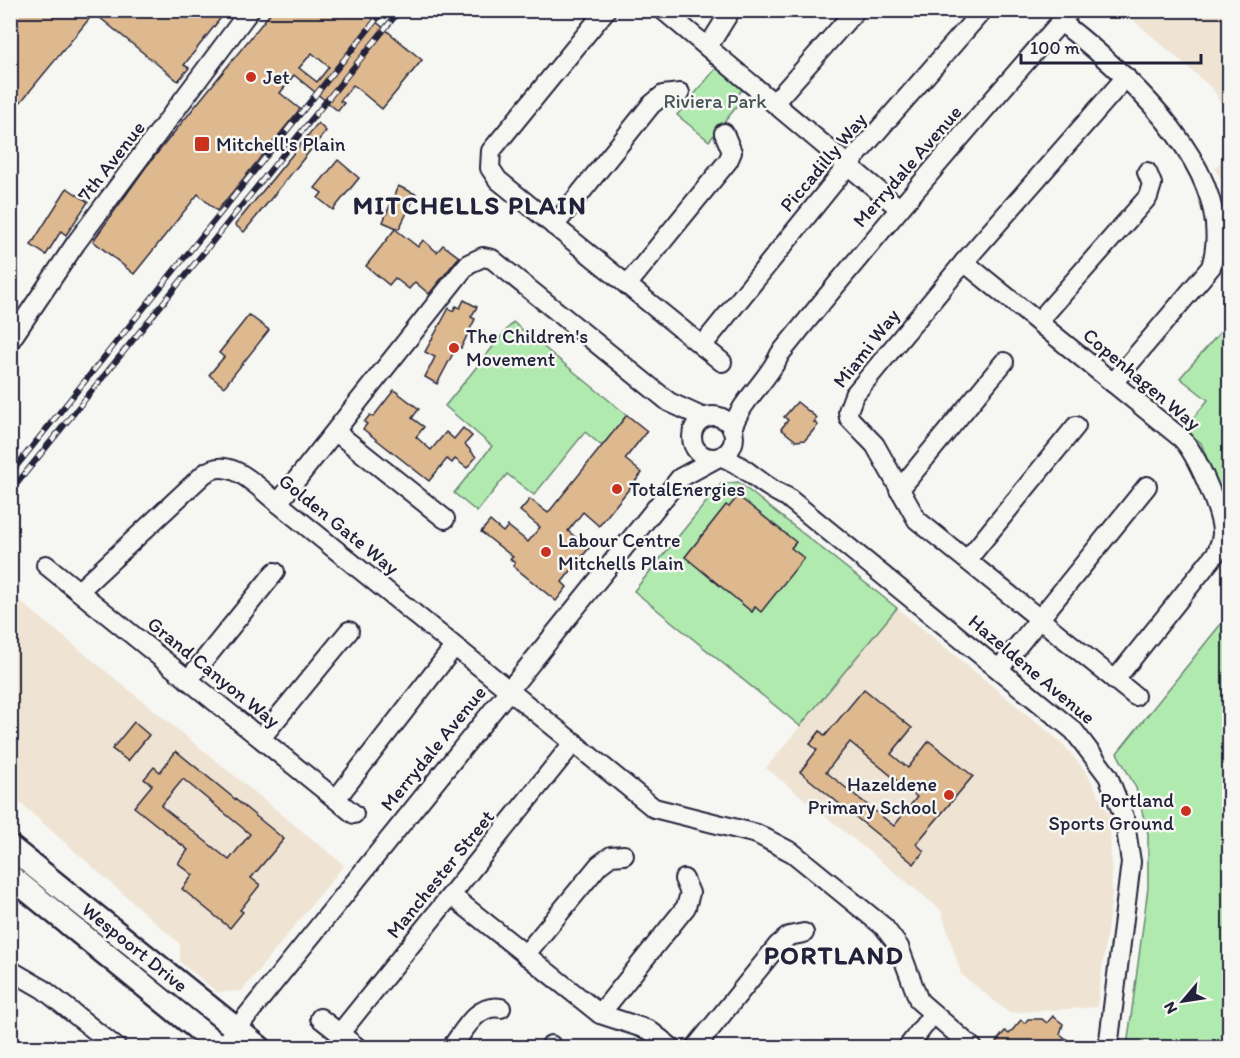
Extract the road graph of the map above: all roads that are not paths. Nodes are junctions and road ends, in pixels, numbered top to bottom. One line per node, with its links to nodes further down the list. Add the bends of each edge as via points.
1 (250, 10): 20 (street, 7th Avenue, via 89,225)
2 (606, 10): 16 (street, via 491,151 489,159 495,177)
3 (663, 10): 8 (street)
4 (731, 10): 8 (street)
5 (856, 10): 11 (street)
6 (983, 10): 13 (street, Piccadilly Way)
7 (1066, 16): 9 (street); 15 (street, Merrydale Avenue)
8 (708, 47): 11 (street)
9 (1126, 77): 17 (street, Miami Way); 25 (street, via 1182,132 1212,183 1222,220 1216,256 1206,275)
10 (680, 93): 16 (street, via 663,95 651,105)
11 (774, 103): 13 (street)
12 (724, 133): 18 (street, via 731,156)
13 (848, 165): 15 (street); 21 (street, Piccadilly Way)
14 (1147, 172): 19 (street, via 1152,184 1148,197)
15 (898, 208): 22 (street, Merrydale Avenue)
16 (554, 226): 18 (street)
17 (964, 262): 19 (street, Copenhagen Way); 35 (street, Miami Way, via 850,402 852,424 875,445)
18 (627, 285): 21 (street)
19 (1038, 322): 25 (street, Copenhagen Way)
20 (10, 341)
21 (702, 346): 23 (street)
22 (780, 354): 27 (street, Merrydale Avenue, via 741,395); 30 (street, Merrydale Avenue, via 740,413)
23 (722, 362)
24 (1004, 362): 35 (street)
25 (1113, 383): 48 (street, Copenhagen Way, via 1192,450 1222,534 1213,557)
26 (669, 402): 27 (street); 29 (street, via 492,259 483,257 468,264); 31 (street)
27 (707, 417): 30 (street, via 724,419); 31 (street, via 699,422)
28 (1076, 426): 39 (street)
29 (336, 432): 37 (street); 38 (street)
30 (733, 432): 32 (street, via 731,448); 36 (street, Hazeldene Avenue, via 749,461)
31 (692, 436): 32 (street, via 697,452); 33 (street, Merrydale Avenue)
32 (718, 458): 33 (street, Merrydale Avenue); 36 (street, Hazeldene Avenue, via 745,469)
33 (680, 478): 49 (street, Merrydale Avenue)
34 (1147, 486): 43 (street)
35 (899, 490): 39 (street, Miami Way, via 917,520)
36 (787, 497): 46 (street, Hazeldene Avenue)
37 (278, 503): 42 (street, Golden Gate Way, via 232,468 212,468); 45 (street, Golden Gate Way)
38 (445, 519)
39 (967, 560): 43 (street, Miami Way)
40 (46, 565): 42 (street, Grand Canyon Way)
41 (275, 572): 47 (street)
42 (79, 591): 47 (street, Grand Canyon Way)
43 (1040, 619): 46 (street); 48 (street, Miami Way)
44 (349, 631): 51 (street)
45 (454, 647): 49 (street, Golden Gate Way); 53 (street)
46 (999, 669): 78 (street, Hazeldene Avenue, via 1074,731 1092,751 1108,776 1124,817 1131,862)
47 (188, 680): 51 (street, Grand Canyon Way)
48 (1115, 680): 50 (street, Miami Way)
49 (509, 690): 52 (street, Golden Gate Way); 67 (street, Merrydale Avenue)
50 (1135, 696)
51 (261, 738): 53 (street, Grand Canyon Way)
52 (574, 742): 59 (street, Manchester Street); 65 (street, Golden Gate Way, via 654,808 757,834 793,853 884,927 894,939 919,1001)
53 (336, 799): 54 (street, Grand Canyon Way)
54 (354, 814)
55 (10, 847): 67 (main road, Wespoort Drive)
56 (624, 855): 61 (street, via 611,856 598,865)
57 (10, 876): 70 (main road, Wespoort Drive)
58 (684, 879): 64 (street, via 690,893 686,907)
59 (452, 896): 61 (street); 68 (street, Manchester Street)
60 (804, 933): 75 (street, via 789,936 778,945)
61 (525, 955): 64 (street)
62 (10, 970): 69 (street, via 57,999)
63 (501, 1008): 73 (street, via 488,1007 480,1012)
64 (600, 1014): 74 (street, via 649,1030)
65 (932, 1015): 76 (street); 77 (street, Golden Gate Way)
66 (320, 1018): 68 (street)
67 (237, 1029): 70 (street, Merrydale Avenue); 71 (main road, Wespoort Drive)
68 (340, 1034): 72 (street)
69 (117, 1047)
70 (221, 1047)
71 (260, 1047)
72 (358, 1047)
73 (451, 1047)
74 (672, 1047)
75 (695, 1047)
76 (906, 1047)
77 (973, 1047)
78 (1108, 1047)

